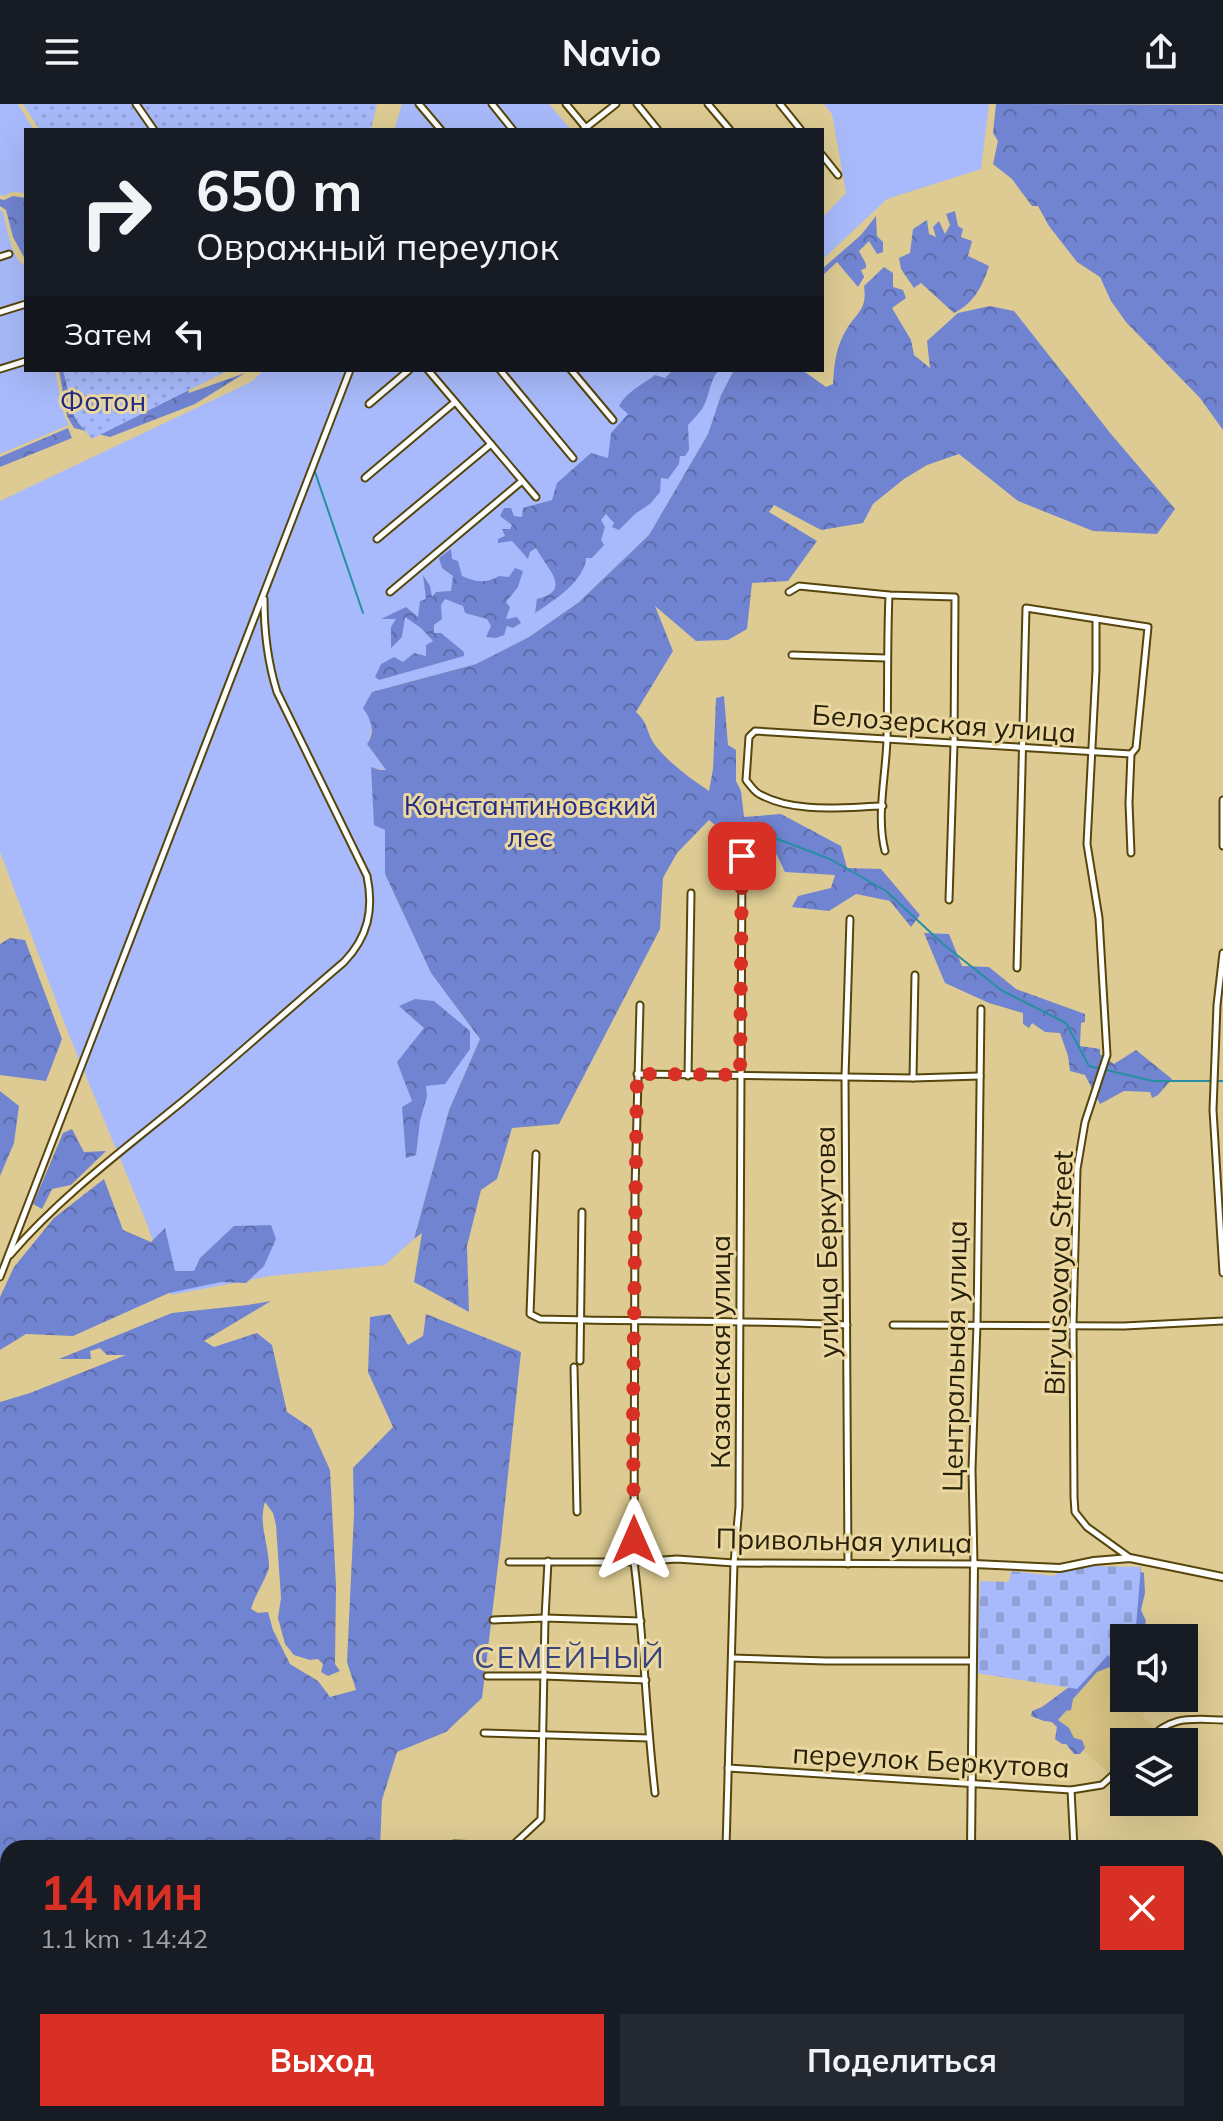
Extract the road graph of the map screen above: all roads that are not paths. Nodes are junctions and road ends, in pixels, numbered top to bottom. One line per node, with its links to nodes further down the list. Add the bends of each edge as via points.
1 (136, 104): 9 (street)
2 (419, 104): 10 (street)
3 (492, 104): 11 (street)
4 (566, 104): 12 (street)
5 (616, 104): 13 (street)
6 (637, 104): 14 (street)
7 (708, 104): 15 (street)
8 (780, 104): 16 (street)
9 (153, 128)
10 (439, 128)
11 (511, 128)
12 (585, 128)
13 (587, 128)
14 (656, 128)
15 (728, 128)
16 (799, 128)
17 (824, 158): 18 (street)
18 (838, 175)
19 (9, 254): 20 (street)
20 (0, 257)
21 (24, 305): 22 (street)
22 (0, 312)
23 (24, 362): 24 (street)
24 (0, 369)
25 (349, 372): 41 (street)
26 (407, 372): 31 (street)
27 (430, 372): 30 (street)
28 (502, 372): 34 (street)
29 (573, 372): 32 (street)
30 (455, 402): 33 (street); 35 (street)
31 (369, 404)
32 (613, 420)
33 (491, 444): 36 (street); 38 (street)
34 (573, 458)
35 (365, 478)
36 (522, 481): 37 (street); 39 (street)
37 (536, 497)
38 (377, 539)
39 (390, 592)
40 (789, 592): 42 (street, via 799,586)
41 (264, 594): 73 (street); 73 (street, via 269,667 367,876 366,929 344,962 77,1188)
42 (889, 595): 45 (street); 47 (street, via 955,597)
43 (1096, 619): 48 (street, via 1026,608); 49 (street, Biryusovaya Street); 50 (street, via 1148,627 1136,748)
44 (792, 655): 45 (street)
45 (886, 658): 46 (street)
46 (887, 738): 47 (street, Белозерская улица); 52 (street); 52 (street, Белозерская улица, via 755,731 749,737 746,780 756,793 782,803)
47 (954, 744): 48 (street, Белозерская улица); 58 (street)
48 (1022, 748): 49 (street, Белозерская улица); 61 (street)
49 (1090, 752): 50 (street, Белозерская улица); 81 (street, Biryusovaya Street, via 1087,844 1099,918 1107,1055 1085,1122 1077,1169)
50 (1131, 754): 55 (street)
51 (1223, 800): 53 (street)
52 (883, 806): 54 (street)
53 (1223, 846)
54 (885, 851)
55 (1131, 853)
56 (742, 856): 66 (street, Казанская улица)
57 (691, 893): 67 (street)
58 (949, 900)
59 (850, 919): 69 (street, улица Беркутова)
60 (1223, 953): 74 (street, via 1213,1110)
61 (1017, 968)
62 (915, 975): 70 (street)
63 (640, 1005): 65 (street)
64 (981, 1009): 68 (street, Центральная улица)
65 (637, 1074): 67 (street); 77 (street)
66 (740, 1075): 67 (street); 69 (street); 79 (street, Казанская улица)
67 (688, 1076)
68 (980, 1076): 70 (street); 80 (street, Центральная улица)
69 (845, 1077): 70 (street); 82 (street, улица Беркутова)
70 (913, 1078)
71 (536, 1154): 76 (street, via 530,1314)
72 (582, 1212): 76 (street)
73 (7, 1259): 75 (street)
74 (1223, 1273)
75 (0, 1277)
76 (582, 1320): 77 (street); 84 (street)
77 (635, 1320): 79 (street); 90 (street)
78 (1223, 1321): 81 (street)
79 (740, 1323): 82 (street); 91 (street, Казанская улица)
80 (977, 1324): 81 (street); 83 (street); 93 (street, Центральная улица)
81 (1073, 1324): 87 (street, Biryusovaya Street, via 1075,1512)
82 (847, 1325): 92 (street, улица Беркутова)
83 (893, 1325)
84 (580, 1361)
85 (574, 1367): 86 (street)
86 (577, 1512)
87 (1130, 1558): 93 (street, Привольная улица, via 1060,1568); 94 (street, Привольная улица)
88 (548, 1561): 89 (street, Привольная улица); 90 (street, Привольная улица); 95 (street)
89 (509, 1562)
90 (634, 1562): 91 (street, Привольная улица); 97 (street)
91 (734, 1563): 92 (street, Привольная улица); 98 (street, Казанская улица)
92 (848, 1564): 93 (street, Привольная улица)
93 (974, 1564): 99 (street, Центральная улица)
94 (1223, 1577)
95 (545, 1618): 96 (street); 97 (street); 101 (street)
96 (493, 1620)
97 (641, 1621): 102 (street)
98 (732, 1658): 99 (street); 108 (street, Казанская улица)
99 (972, 1661): 110 (street, Центральная улица)
100 (487, 1676): 101 (street)
101 (544, 1676): 102 (street); 106 (street)
102 (646, 1680): 107 (street)
103 (1223, 1720): 104 (street, via 1191,1718)
104 (1162, 1728)
105 (484, 1733): 106 (street)
106 (543, 1734): 107 (street); 113 (street, via 541,1819)
107 (649, 1738): 112 (street)
108 (728, 1768): 110 (street, переулок Беркутова); 114 (street, Казанская улица)
109 (1110, 1778): 111 (street, переулок Беркутова, via 1102,1785)
110 (971, 1784): 111 (street, переулок Беркутова); 115 (street, Центральная улица)
111 (1071, 1790): 116 (street)
112 (655, 1793)
113 (518, 1840)
114 (726, 1840)
115 (971, 1840)
116 (1074, 1840)

